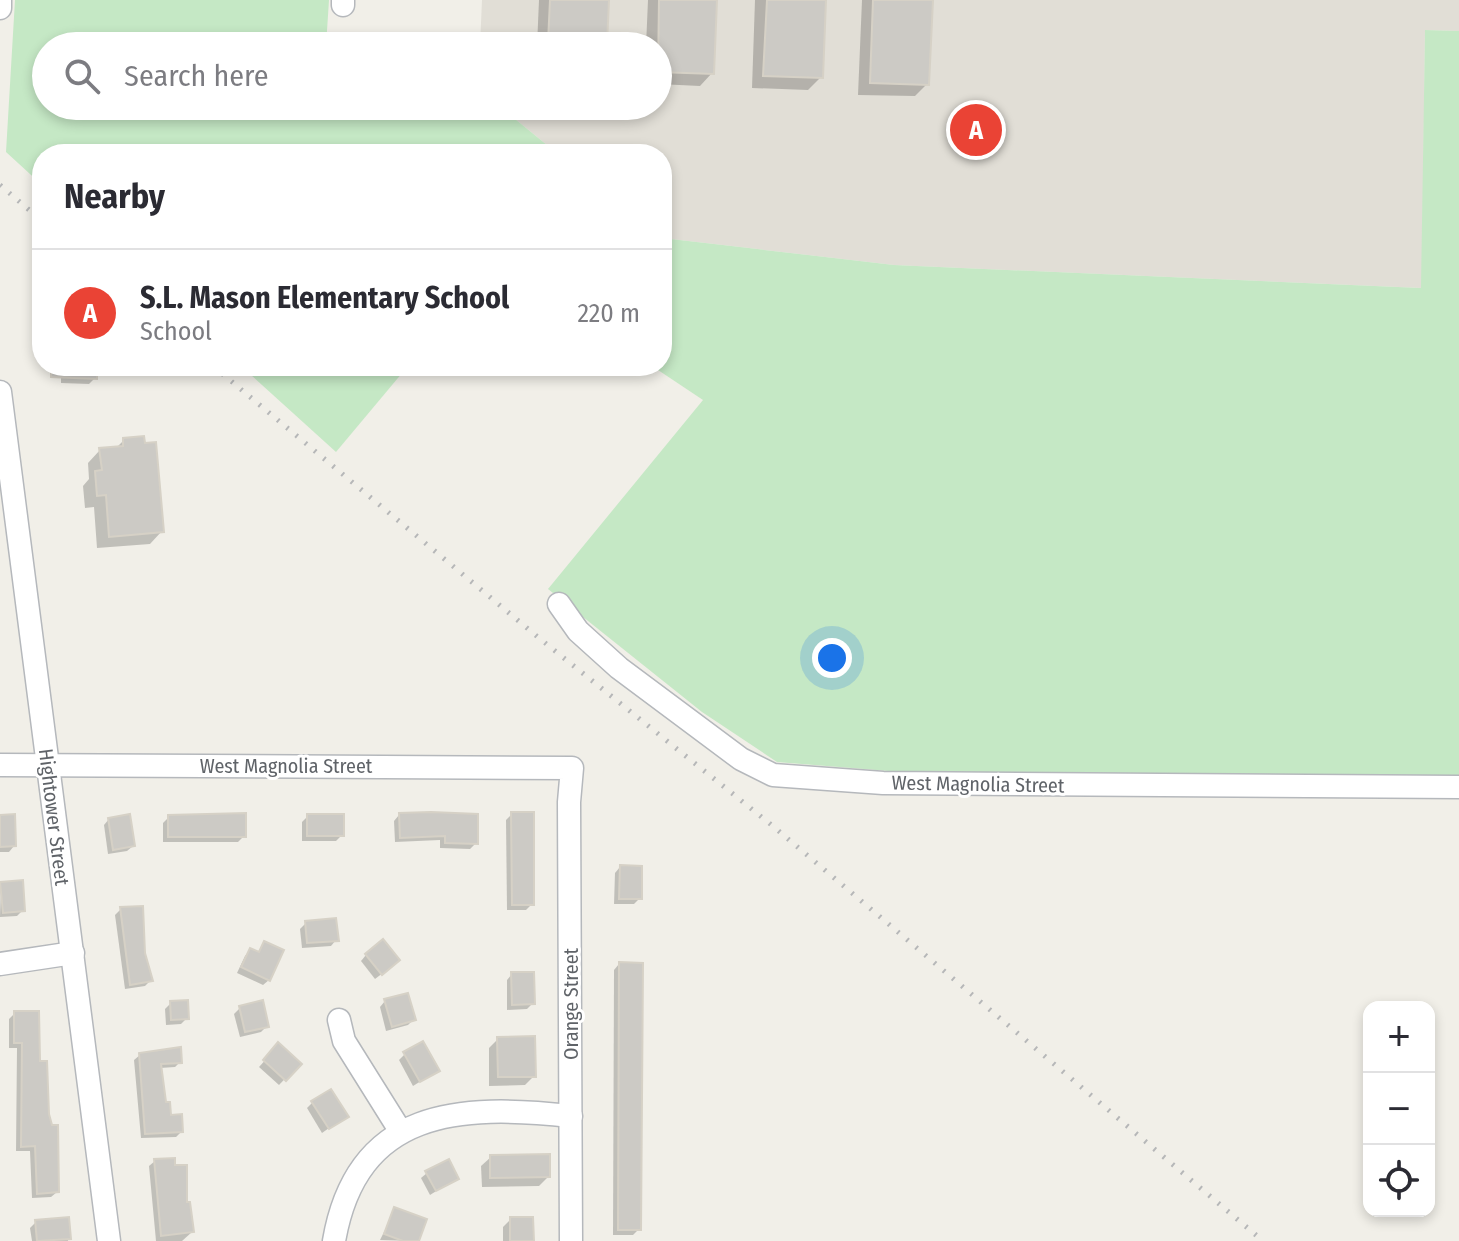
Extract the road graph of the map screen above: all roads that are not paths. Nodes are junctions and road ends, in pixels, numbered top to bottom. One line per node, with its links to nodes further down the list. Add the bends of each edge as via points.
1 (0, 0): 2 (street)
2 (0, 8)
3 (0, 392): 4 (street, Hightower Street)
4 (8, 527): 7 (street, Hightower Street)
5 (559, 604): 9 (street, West Magnolia Street, via 578,631 619,668 741,759 773,775 899,783)
6 (0, 765): 7 (street, West Magnolia Street)
7 (48, 767): 8 (street, West Magnolia Street); 10 (street, Hightower Street)
8 (572, 768): 13 (street, Orange Street)
9 (1459, 787)
10 (73, 953): 11 (street); 15 (street, Hightower Street)
11 (0, 964)
12 (339, 1020): 14 (street, via 344,1041)
13 (571, 1116): 14 (street, via 519,1110 473,1113 430,1118); 17 (street, Orange Street)
14 (401, 1132): 16 (street, via 375,1151 358,1174 339,1213)
15 (109, 1241)
16 (334, 1241)
17 (571, 1241)

